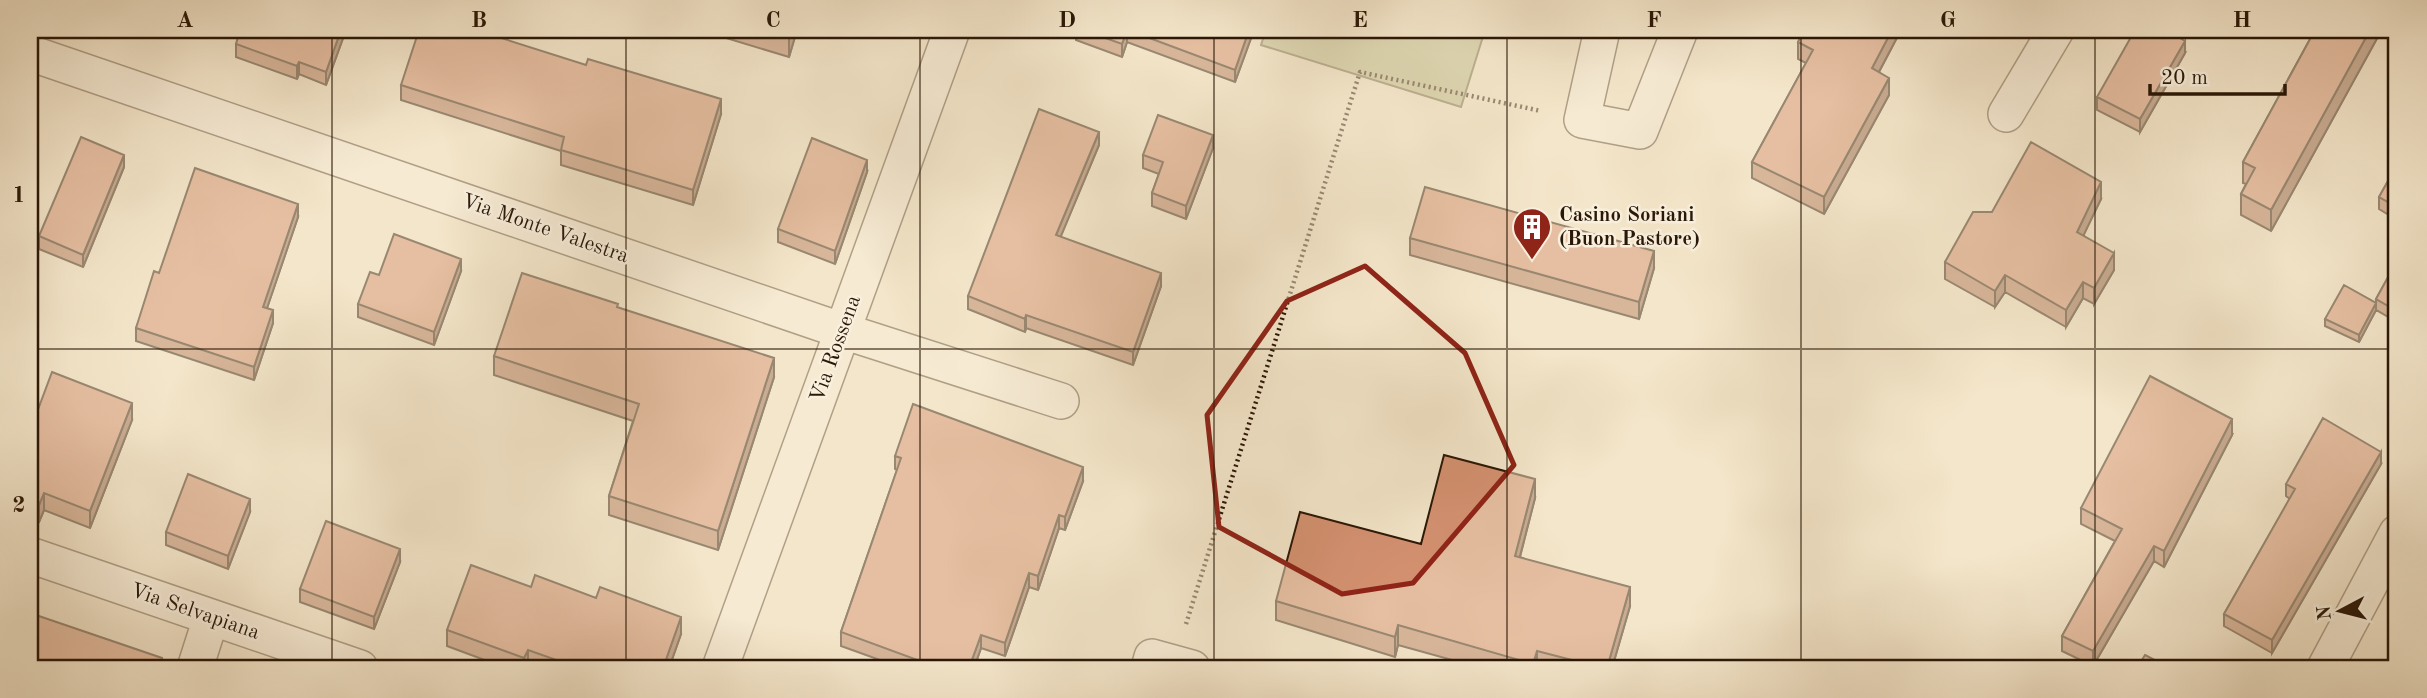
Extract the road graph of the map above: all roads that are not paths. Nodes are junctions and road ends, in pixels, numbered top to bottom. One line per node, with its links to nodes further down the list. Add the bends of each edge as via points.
1 (951, 30): 7 (street, Via Rossena)
2 (1602, 30): 3 (street, via 1582,120 1640,131)
3 (1680, 30)
4 (2056, 30): 6 (street)
5 (30, 53): 7 (street, Via Monte Valestra)
6 (2006, 114)
7 (843, 331): 8 (street, Via Monte Valestra); 14 (street, Via Rossena)
8 (1061, 401)
9 (2397, 533): 15 (street)
10 (30, 555): 11 (street, Via Selvapiana)
11 (211, 618): 12 (street); 13 (street, Via Selvapiana)
12 (195, 668)
13 (360, 668)
14 (720, 668)
15 (2325, 668)

